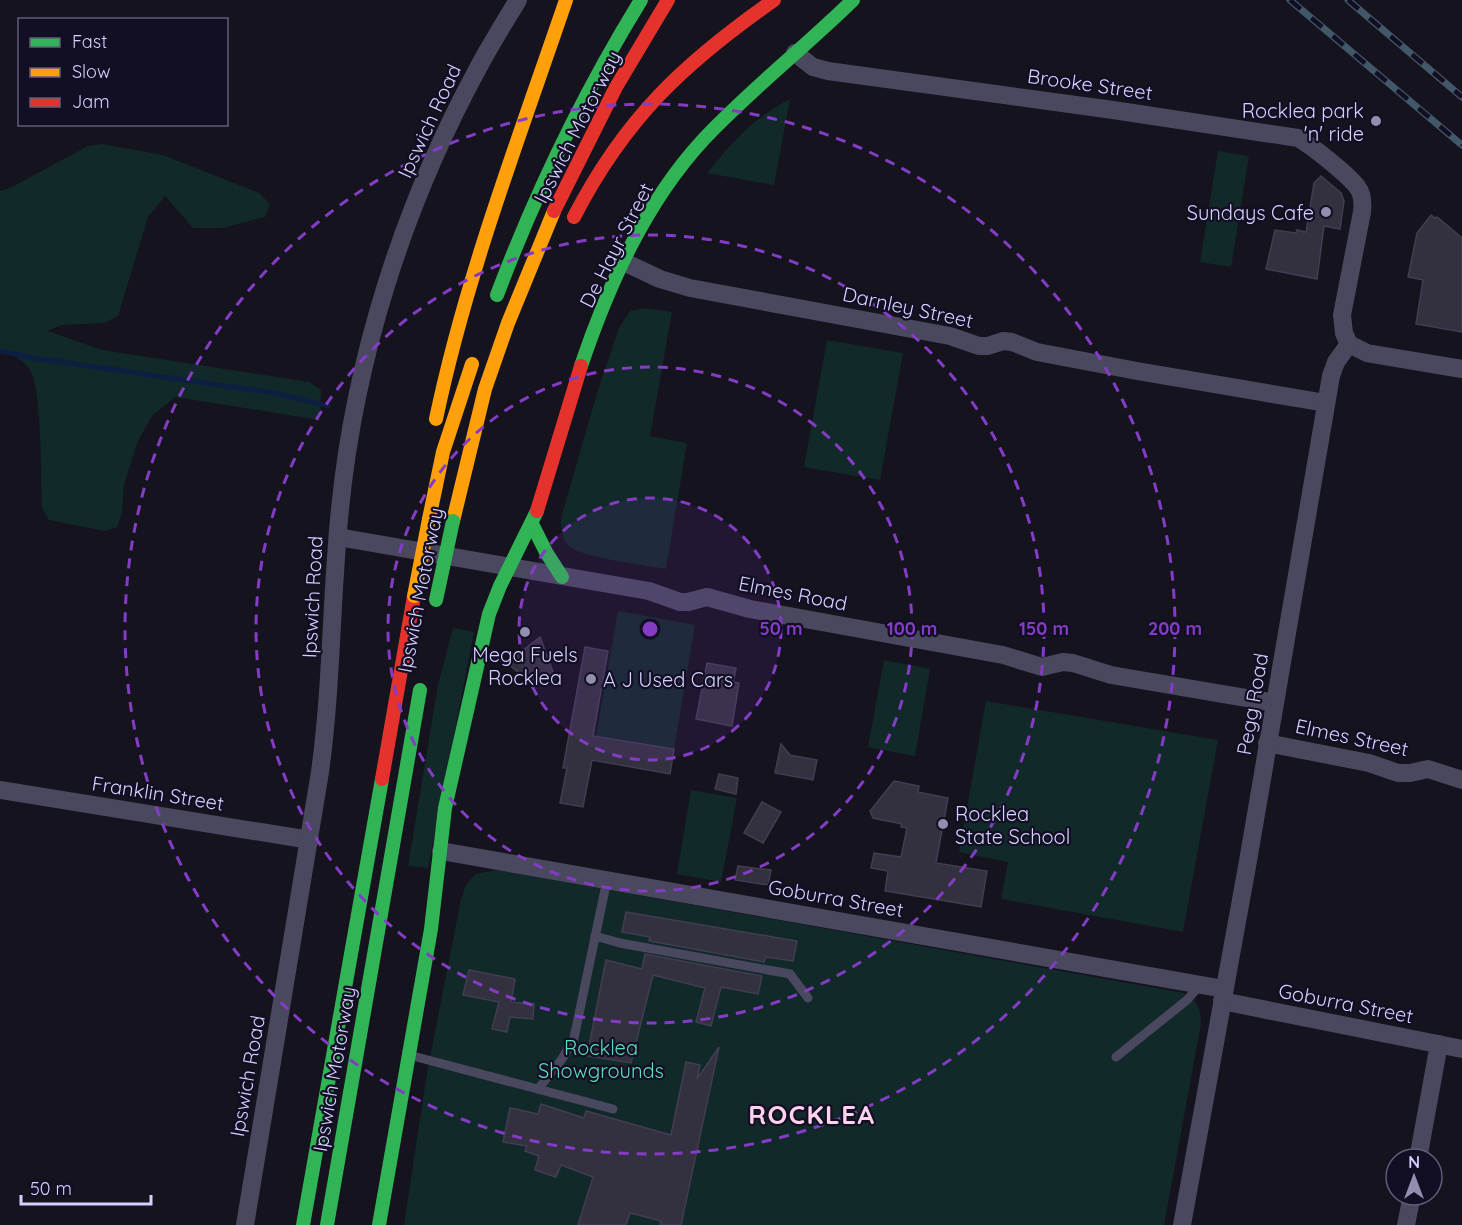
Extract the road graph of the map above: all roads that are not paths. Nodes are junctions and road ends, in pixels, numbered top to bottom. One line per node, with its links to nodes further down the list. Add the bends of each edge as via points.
1 (518, 0): 19 (street, Ipswich Road, via 443,138 403,238 366,356)
2 (567, 0): 17 (main road, via 479,255 448,360 434,426)
3 (642, 0): 10 (main road, Ipswich Motorway, via 560,145 519,235)
4 (668, 0): 15 (main road, Ipswich Motorway, via 624,72 567,185)
5 (774, 0): 8 (main road, via 713,43 648,105 602,166)
6 (853, 0): 7 (main road, De Hayr Street)
7 (795, 53): 9 (main road, De Hayr Street, via 734,107 682,166); 11 (street, Brooke Street, via 818,69 836,73 1298,138 1354,184 1362,196 1342,315)
8 (567, 231)
9 (624, 262): 16 (street, Darnley Street, via 690,288 950,336 979,346 1012,342 1037,352); 18 (main road, De Hayr Street, via 576,381)
10 (491, 311)
11 (1349, 344): 14 (street, via 1367,353); 16 (street, Pegg Road, via 1333,367)
12 (514, 345): 15 (main road)
13 (475, 354): 17 (main road, Ipswich Motorway)
14 (1462, 369)
15 (490, 372): 22 (main road, Ipswich Motorway, bridge)
16 (1326, 403): 24 (street, Pegg Road)
17 (444, 452): 44 (main road, Ipswich Motorway, bridge, via 414,596)
18 (532, 524): 20 (main road, De Hayr Street); 21 (main road)
19 (338, 537): 20 (street, Elmes Road); 28 (street, Ipswich Road, via 327,721)
20 (510, 568): 21 (street, Elmes Road); 29 (main road, via 489,614 448,792)
21 (562, 577): 24 (street, Elmes Road, via 649,591 680,602 710,598 750,609 1003,655 1042,667 1073,663 1111,675)
22 (435, 606)
23 (422, 682): 45 (main road, Ipswich Motorway)
24 (1275, 703): 25 (street, Pegg Road)
25 (1267, 743): 26 (street, Elmes Street, via 1369,763 1398,773 1428,769); 33 (street, Pegg Road)
26 (1462, 780)
27 (0, 790): 28 (street, Franklin Street)
28 (310, 840): 43 (street, Ipswich Road)
29 (441, 850): 30 (street, Goburra Street); 37 (main road)
30 (607, 880): 31 (lane); 32 (street, Goburra Street)
31 (595, 936): 34 (lane, via 784,972 790,974); 39 (lane, via 574,1038)
32 (1200, 985): 33 (street, Goburra Street); 38 (lane)
33 (1223, 995): 35 (street, Goburra Street); 47 (street, Pegg Road)
34 (808, 998)
35 (1439, 1044): 36 (street, Goburra Street); 41 (street)
36 (1462, 1049)
37 (409, 1054): 39 (lane); 46 (main road)
38 (1116, 1057)
39 (538, 1089): 40 (lane)
40 (613, 1109)
41 (1420, 1147)
42 (1410, 1207): 48 (street)
43 (245, 1225)
44 (303, 1225)
45 (327, 1225)
46 (379, 1225)
47 (1182, 1225)
48 (1406, 1225)

